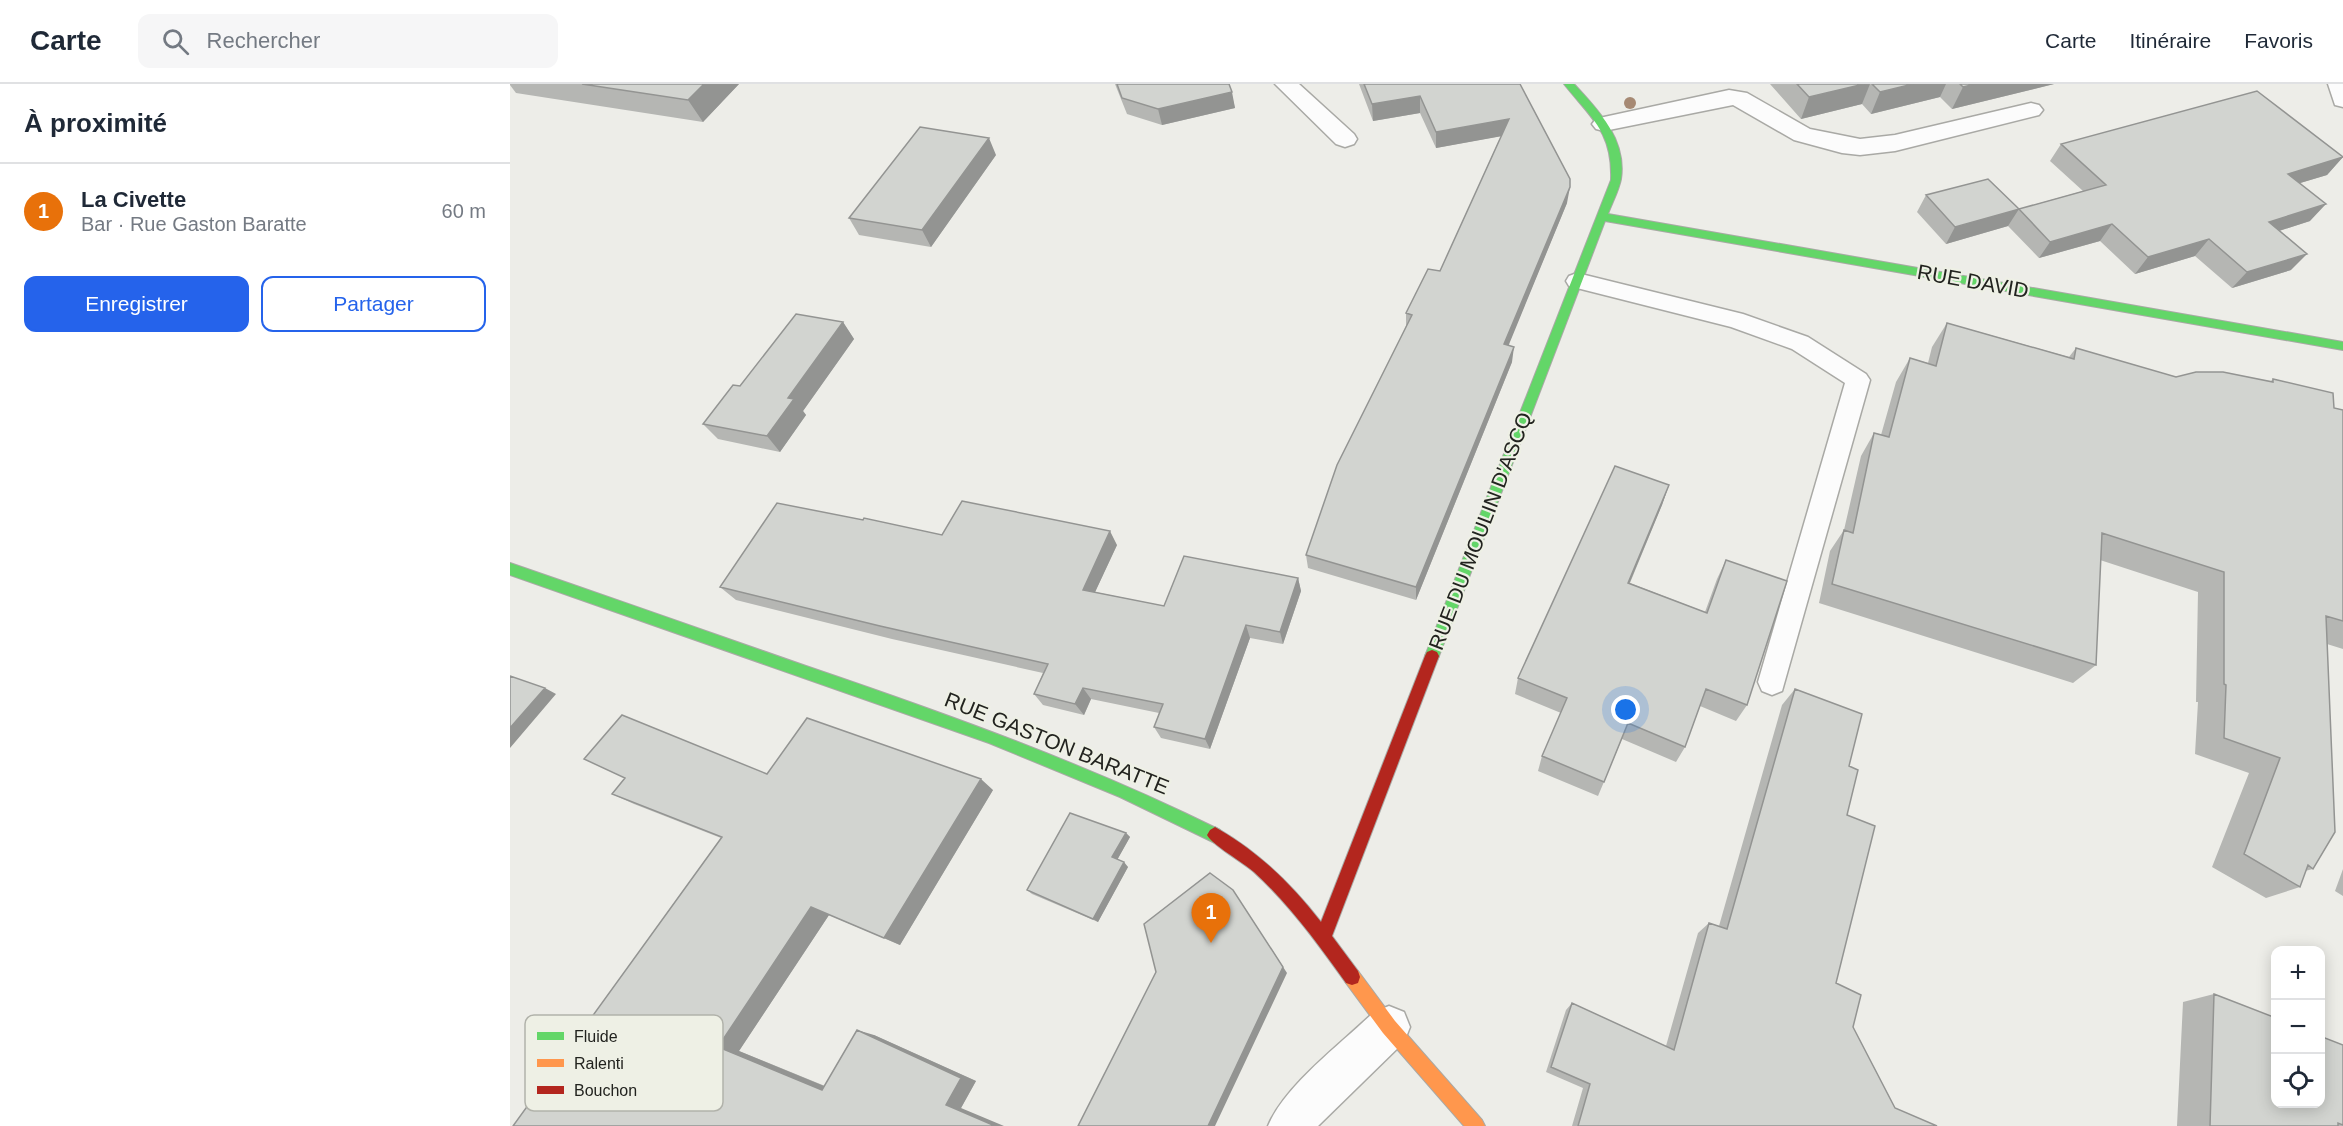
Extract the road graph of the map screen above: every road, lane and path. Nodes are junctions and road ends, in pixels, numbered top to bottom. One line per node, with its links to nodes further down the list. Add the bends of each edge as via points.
1 (1286, 84): 7 (street)
2 (1569, 84): 6 (street, RUE DU MOULIN D'ASCQ)
3 (2339, 84): 4 (street)
4 (2343, 100)
5 (2031, 110): 6 (street, via 1895,143 1860,147 1802,135 1739,98 1729,97)
6 (1604, 124): 8 (street, RUE DU MOULIN D'ASCQ, via 1613,137 1619,161)
7 (1345, 139)
8 (1602, 217): 9 (street, RUE DU MOULIN D'ASCQ); 10 (street, RUE DAVID)
9 (1577, 281): 12 (lane, via 1736,320 1800,343 1858,380); 13 (street, RUE DU MOULIN D'ASCQ)
10 (2343, 346)
11 (510, 568): 13 (street, RUE GASTON BARATTE, via 944,720 1152,802 1231,843 1258,865)
12 (1772, 682)
13 (1323, 938): 14 (street, RUE GASTON BARATTE)
14 (1389, 1027): 15 (street); 16 (street, RUE GASTON BARATTE)
15 (1290, 1126)
16 (1476, 1126)

